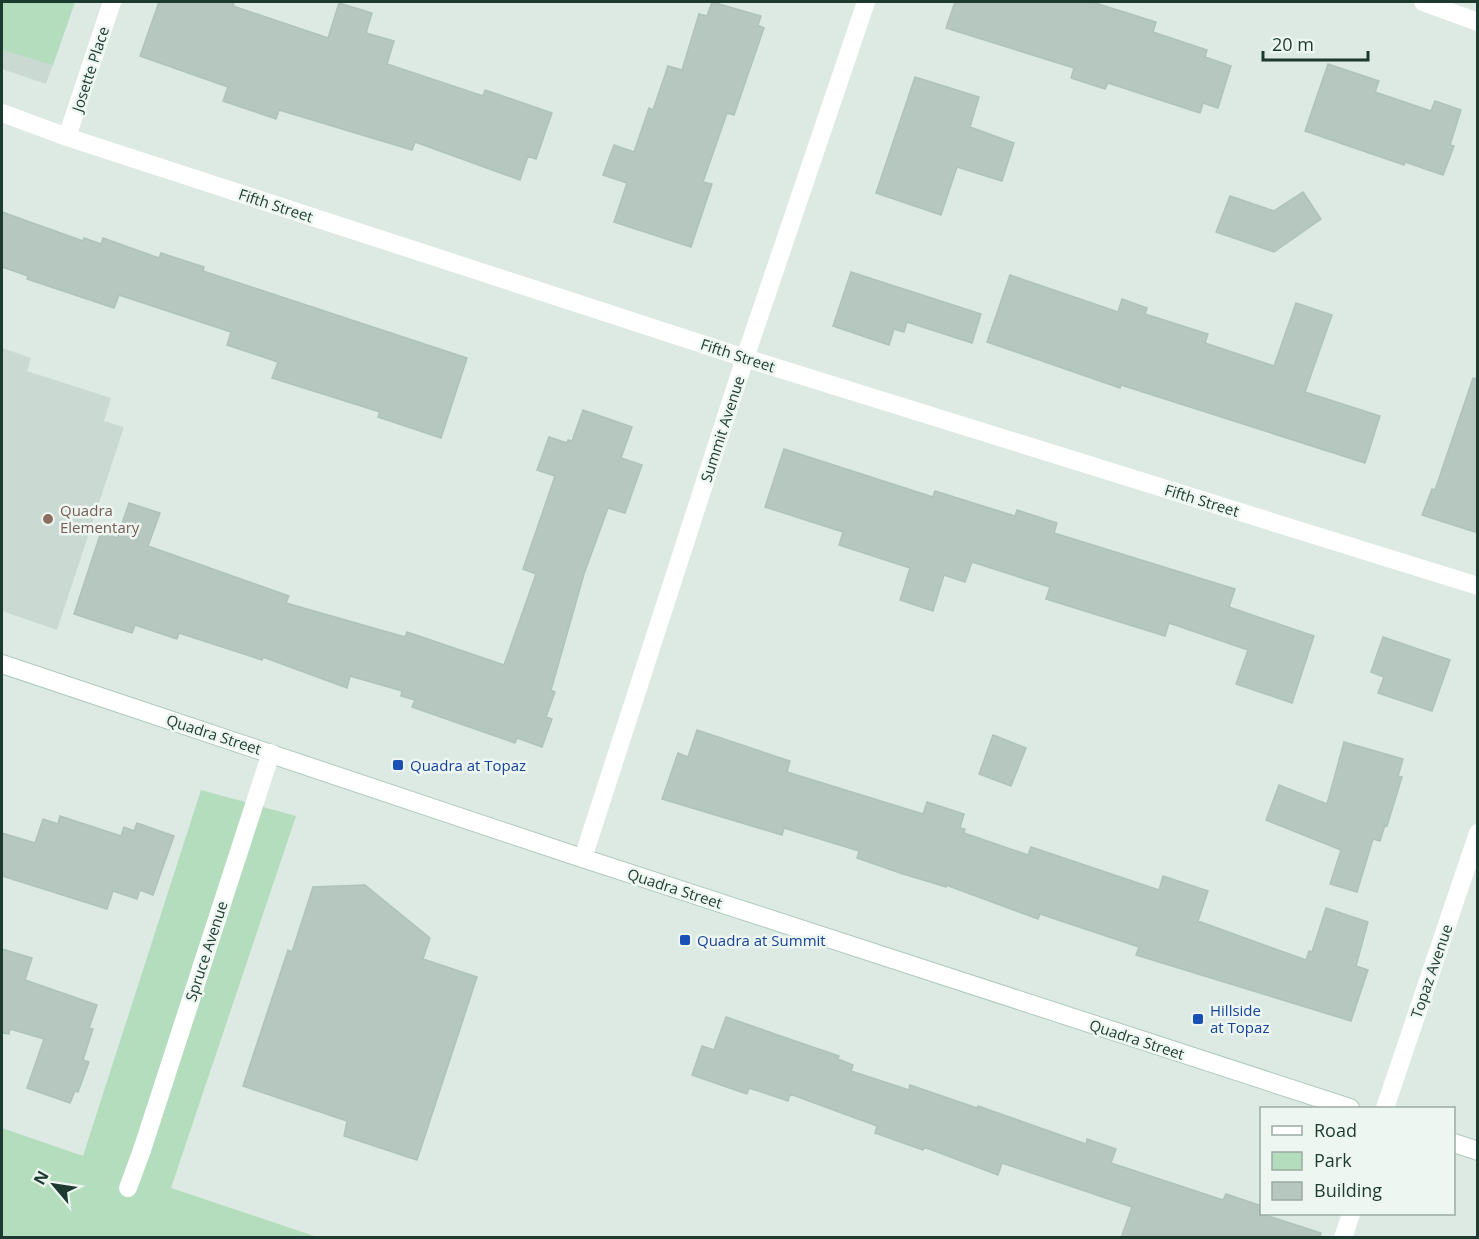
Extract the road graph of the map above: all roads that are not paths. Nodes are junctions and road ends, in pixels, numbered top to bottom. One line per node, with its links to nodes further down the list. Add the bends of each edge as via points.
1 (112, 2): 6 (street, Josette Place)
2 (866, 2): 7 (street, Summit Avenue)
3 (1423, 2): 4 (street)
4 (1478, 22)
5 (2, 113): 6 (street, Fifth Street)
6 (67, 137): 7 (street, Fifth Street)
7 (745, 358): 8 (street, Fifth Street); 12 (street, Summit Avenue)
8 (1478, 586)
9 (2, 664): 10 (street, Quadra Street)
10 (271, 753): 12 (street, Quadra Street); 17 (street, Spruce Avenue)
11 (1478, 833): 14 (street, Topaz Avenue)
12 (583, 858): 13 (street, Quadra Street)
13 (1347, 1107)
14 (1384, 1107)
15 (1455, 1143): 16 (street)
16 (1478, 1151)
17 (128, 1188)
18 (1351, 1215): 19 (street)
19 (1343, 1238)

